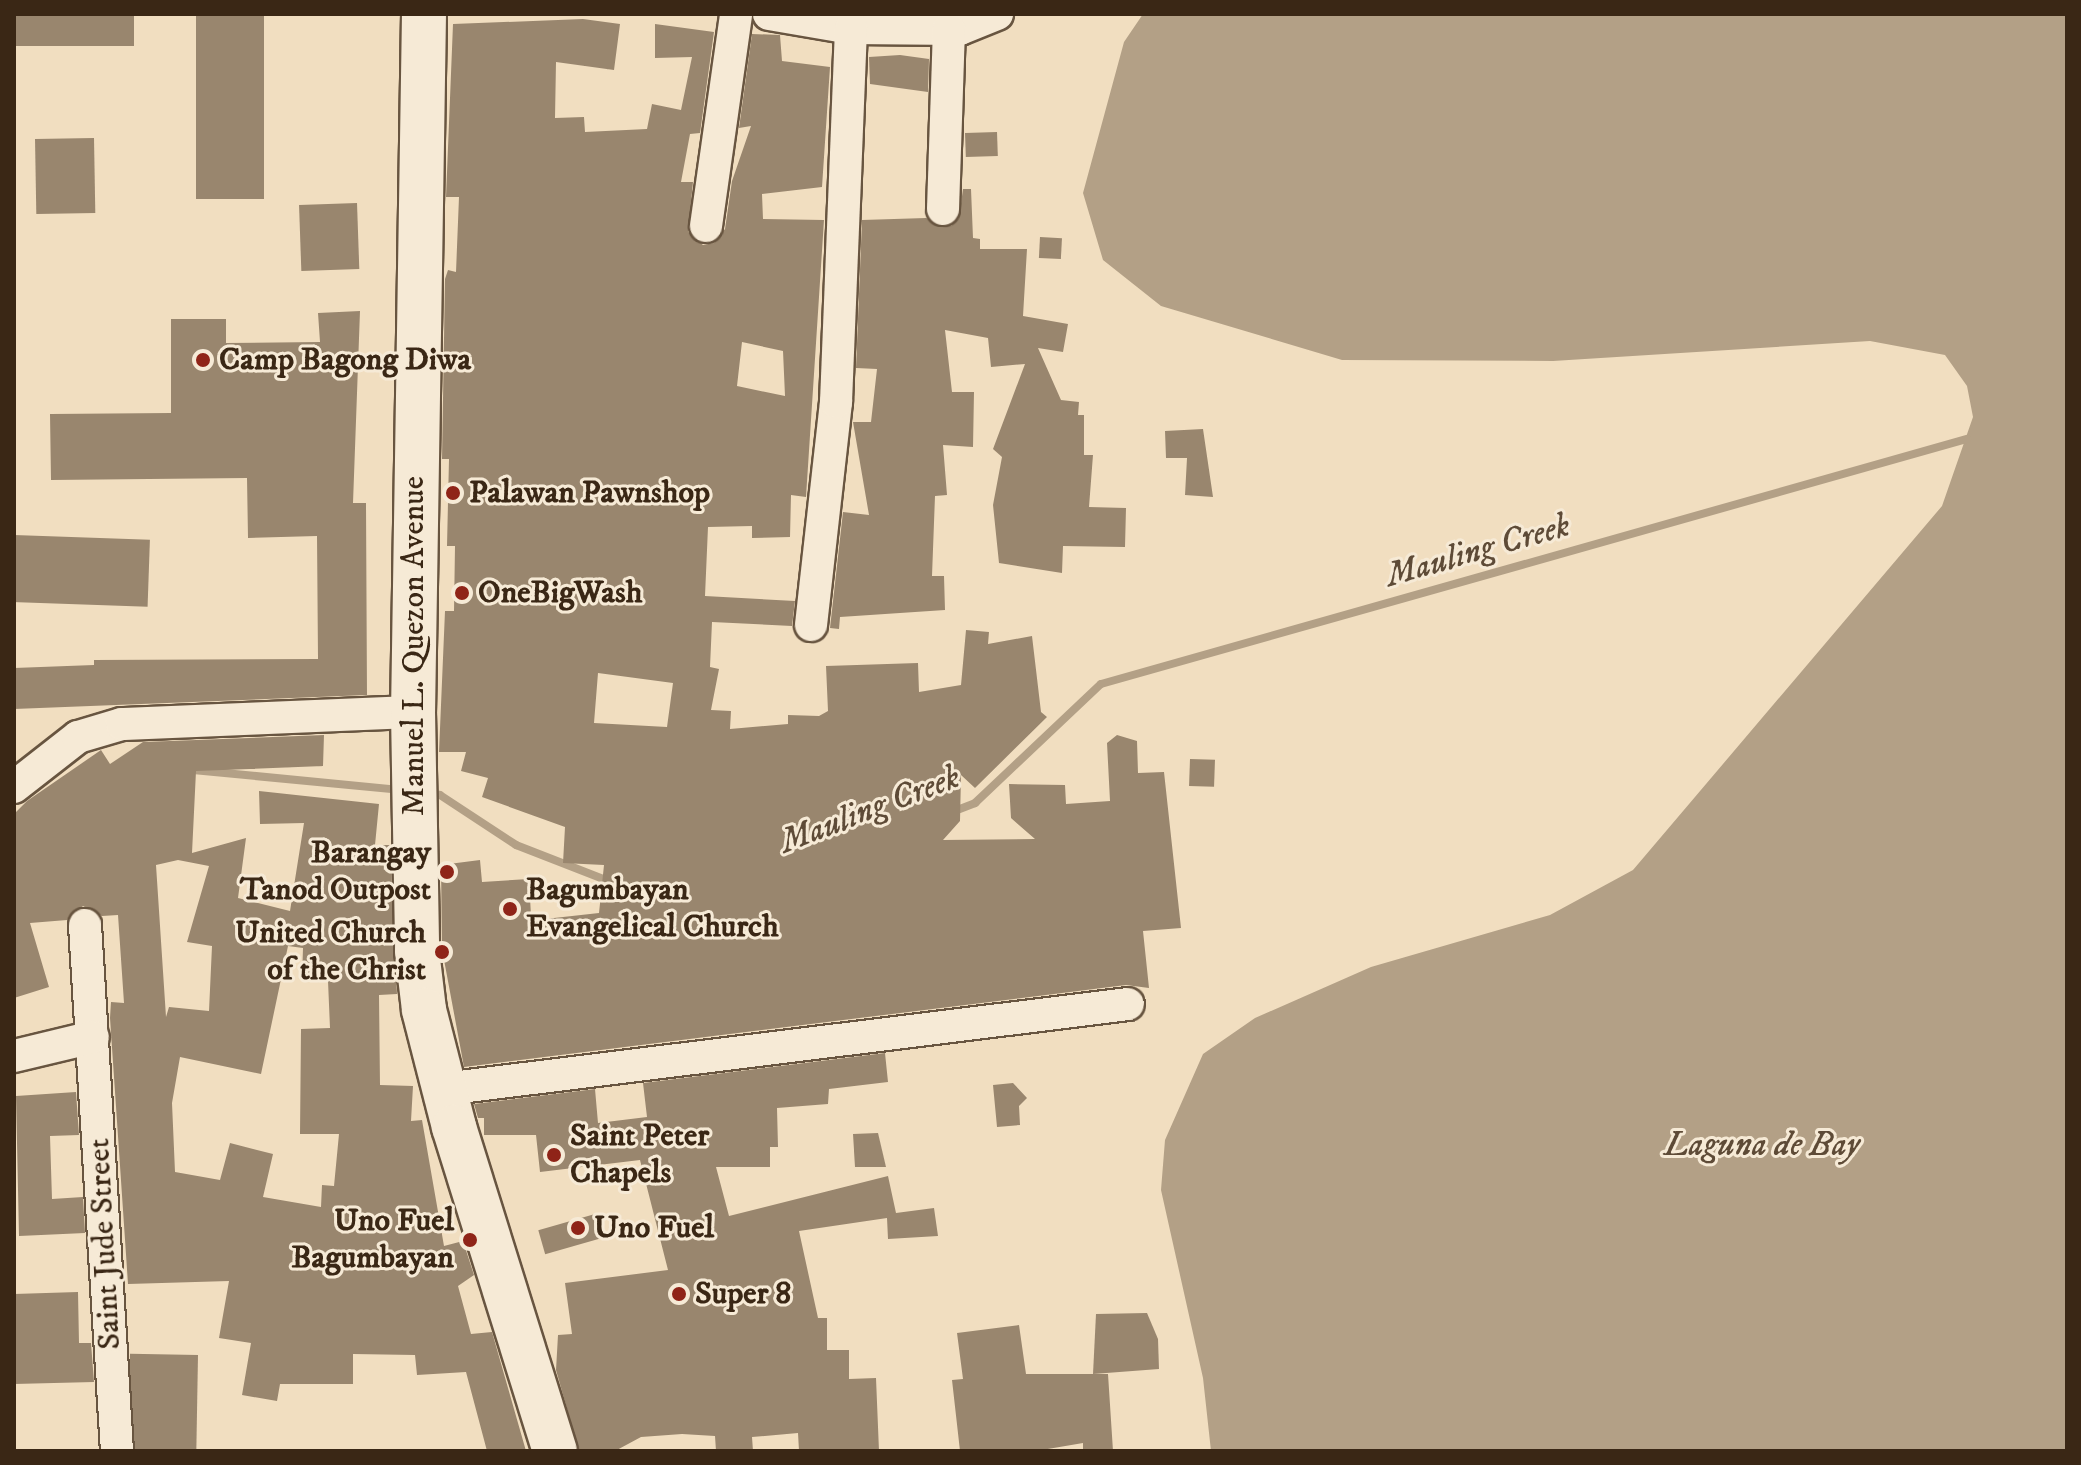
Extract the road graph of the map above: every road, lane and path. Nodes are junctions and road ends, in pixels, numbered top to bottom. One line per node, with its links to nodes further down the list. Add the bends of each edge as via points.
1 (424, 14): 10 (main road, Manuel L. Quezon Avenue)
2 (736, 14): 8 (street)
3 (769, 14): 5 (street)
4 (997, 14): 6 (street)
5 (851, 28): 6 (street); 9 (street, via 836,402)
6 (949, 29): 7 (street)
7 (943, 209)
8 (706, 226)
9 (811, 625)
10 (413, 719): 11 (street, via 122,724 78,737); 16 (main road, Manuel L. Quezon Avenue, via 412,857 424,1010)
11 (14, 787)
12 (85, 925): 14 (street, Saint Jude Street)
13 (1128, 1004): 16 (street)
14 (93, 1037): 15 (street); 17 (street, Saint Jude Street)
15 (14, 1056)
16 (444, 1089): 18 (main road, Manuel L. Quezon Avenue)
17 (117, 1451)
18 (555, 1451)

